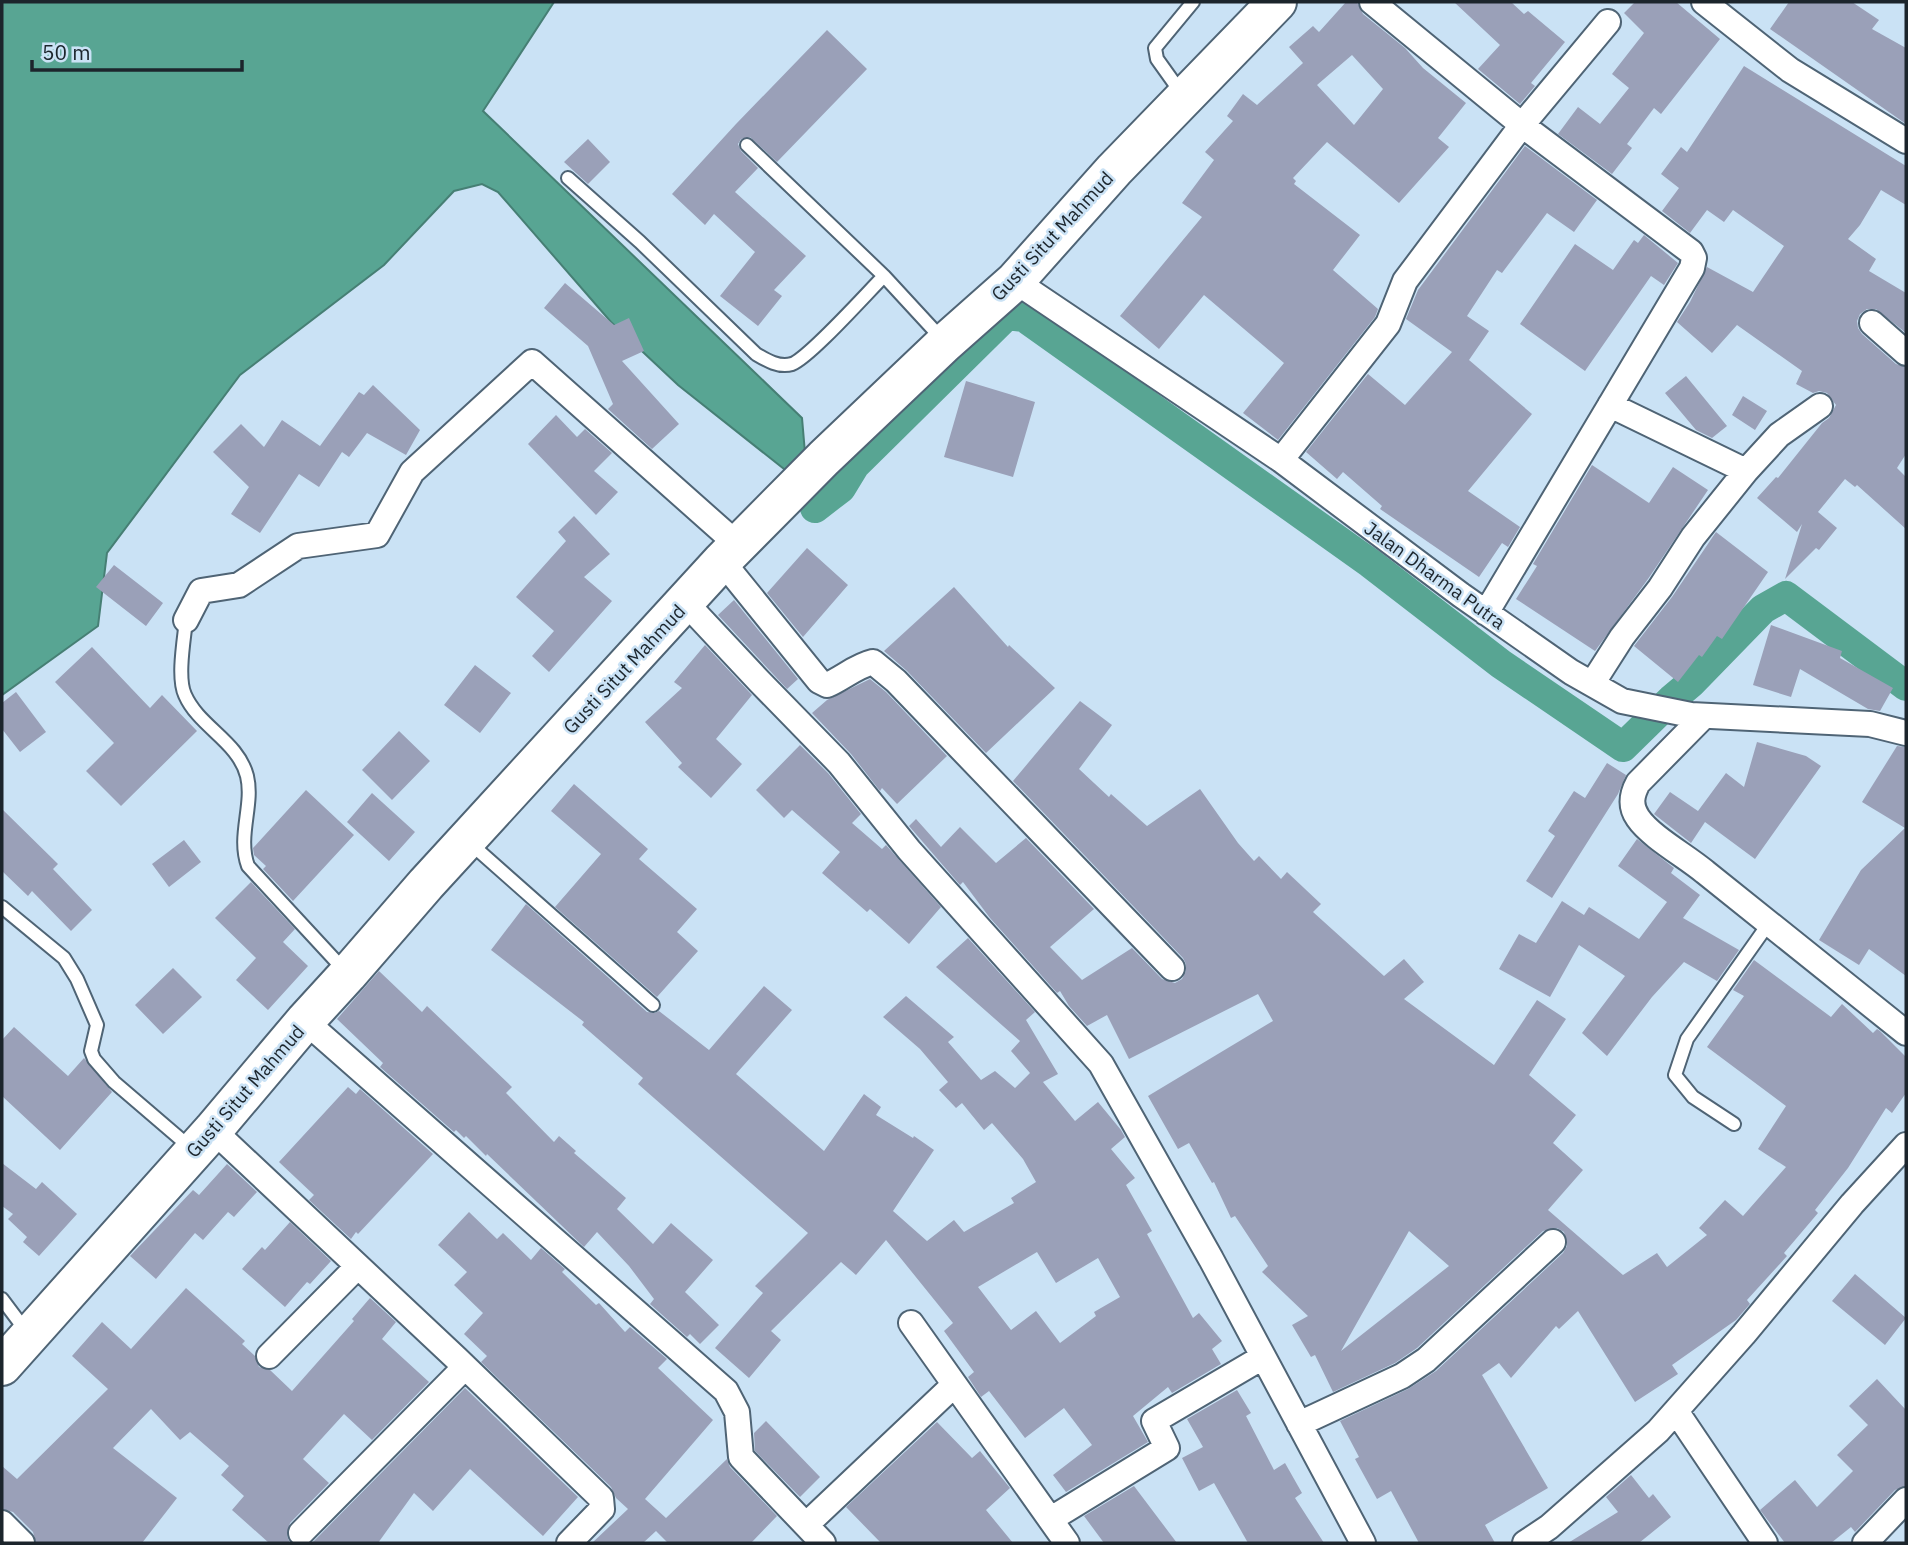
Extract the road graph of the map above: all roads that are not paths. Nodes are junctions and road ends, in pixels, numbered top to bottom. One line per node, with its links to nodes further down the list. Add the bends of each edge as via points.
1 (1193, 2): 6 (lane, via 1155,48 1157,60)
2 (1277, 2): 6 (highway, Gusti Situt Mahmud)
3 (1372, 2): 7 (street)
4 (1704, 2): 8 (street, via 1790,70)
5 (1608, 22): 7 (street)
6 (1184, 97): 12 (highway, Gusti Situt Mahmud)
7 (1522, 125): 16 (street, via 1695,258); 18 (street, via 1405,281 1388,324)
8 (1906, 141)
9 (747, 145): 11 (lane)
10 (568, 178): 11 (lane, via 772,364 791,364 808,353)
11 (884, 276): 14 (lane)
12 (1015, 281): 14 (highway, Gusti Situt Mahmud); 18 (street, Jalan Dharma Putra)
13 (1872, 323): 15 (street)
14 (945, 343): 20 (highway, Gusti Situt Mahmud)
15 (1906, 353)
16 (1610, 405): 19 (street); 22 (street)
17 (1820, 406): 19 (street, via 1779,435)
18 (1281, 460): 22 (street, Jalan Dharma Putra)
19 (1746, 471): 24 (street, via 1693,537)
20 (741, 542): 21 (highway, Gusti Situt Mahmud); 23 (street, via 532,362 412,472 377,535 298,546 239,586 201,590); 30 (street, via 819,681 827,685 873,662)
21 (685, 602): 27 (highway, Gusti Situt Mahmud); 44 (street, via 839,763 909,850 1101,1064)
22 (1486, 613): 24 (street, Jalan Dharma Putra)
23 (186, 620): 31 (lane, via 184,695 243,763 248,779 243,843 248,866)
24 (1592, 684): 25 (street, Jalan Dharma Putra, via 1622,701)
25 (1697, 716): 26 (street, Jalan Dharma Putra, via 1870,724); 29 (street, via 1638,783 1632,803 1638,818 1661,840)
26 (1906, 733)
27 (467, 840): 31 (highway, Gusti Situt Mahmud); 32 (lane)
28 (2, 907): 36 (lane, via 64,958 77,979 97,1025 93,1059 114,1082)
29 (1769, 923): 34 (street); 35 (lane, via 1686,1039 1675,1075 1693,1097)
30 (1172, 968)
31 (348, 975): 33 (highway, Gusti Situt Mahmud)
32 (653, 1005)
33 (305, 1021): 36 (highway, Gusti Situt Mahmud); 53 (street, via 726,1391 737,1412 741,1457)
34 (1906, 1033)
35 (1734, 1124)
36 (204, 1140): 39 (street); 42 (highway, Gusti Situt Mahmud)
37 (1906, 1145): 48 (street)
38 (1553, 1242): 49 (street, via 1426,1360)
39 (358, 1266): 43 (street); 46 (street)
40 (2, 1299): 42 (lane)
41 (911, 1322): 47 (street)
42 (28, 1334): 45 (highway, Gusti Situt Mahmud)
43 (269, 1356)
44 (1264, 1357): 49 (street); 51 (street, via 1154,1421 1167,1448)
45 (2, 1366)
46 (465, 1367): 54 (street); 56 (street, via 601,1498 602,1510)
47 (954, 1385): 51 (street); 53 (street)
48 (1676, 1411): 60 (street, via 1549,1527); 61 (street)
49 (1299, 1424): 59 (street)
50 (1906, 1500): 62 (street)
51 (1051, 1519): 58 (street)
52 (2, 1523): 55 (street)
53 (806, 1525): 57 (street)
54 (301, 1533)
55 (22, 1543)
56 (569, 1543)
57 (824, 1543)
58 (1067, 1543)
59 (1363, 1543)
60 (1525, 1543)
61 (1765, 1543)
62 (1865, 1543)

